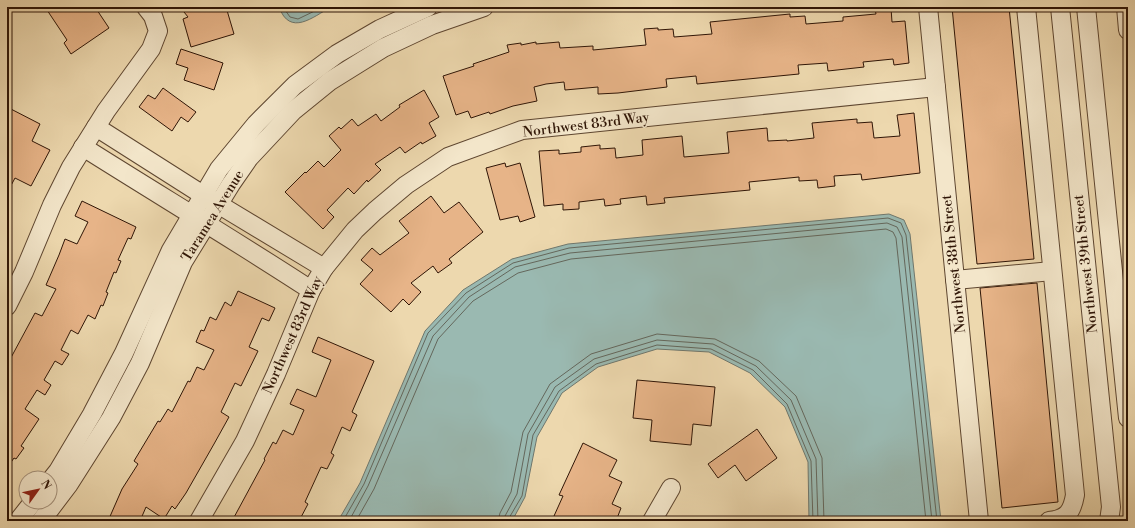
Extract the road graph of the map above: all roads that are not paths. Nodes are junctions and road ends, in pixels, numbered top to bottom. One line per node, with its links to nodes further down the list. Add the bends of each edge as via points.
1 (146, 7): 11 (street, via 153,16 158,31 151,49)
2 (428, 7): 13 (street, Taramea Avenue, via 380,29 295,84 256,124 219,169)
3 (484, 7): 14 (street, Taramea Avenue, via 432,25 383,48 330,81 293,111 249,158)
4 (928, 7): 10 (street, Northwest 38th Street)
5 (1026, 7): 18 (street)
6 (1060, 7): 32 (street, Northwest 39th Street, via 1111,507)
7 (1086, 7): 22 (street, Northwest 39th Street)
8 (1126, 7): 9 (street)
9 (1128, 30)
10 (936, 87): 17 (street, Northwest 83rd Way, via 522,130 448,158 406,185 355,230); 19 (street, Northwest 38th Street)
11 (96, 127): 12 (street); 13 (street)
12 (84, 147): 15 (street); 21 (street, via 52,205)
13 (203, 195): 14 (street); 15 (street, Taramea Avenue)
14 (219, 205): 16 (street, Taramea Avenue); 17 (street)
15 (191, 214): 16 (street); 23 (street, Taramea Avenue, via 171,250 124,353)
16 (207, 224): 20 (street); 27 (street, Taramea Avenue, via 183,262 140,363 111,418 69,484)
17 (324, 268): 20 (street, Northwest 83rd Way)
18 (1052, 271): 19 (street); 31 (street, via 1075,495 1070,513)
19 (955, 280): 30 (street, Northwest 38th Street)
20 (311, 290): 28 (street, Northwest 83rd Way, via 245,441)
21 (7, 306)
22 (1128, 418)
23 (58, 471)
24 (671, 488): 29 (street)
25 (27, 510): 26 (street)
26 (18, 521)
27 (41, 521)
28 (199, 521)
29 (652, 521)
30 (979, 521)
31 (1049, 521)
32 (1109, 521)

